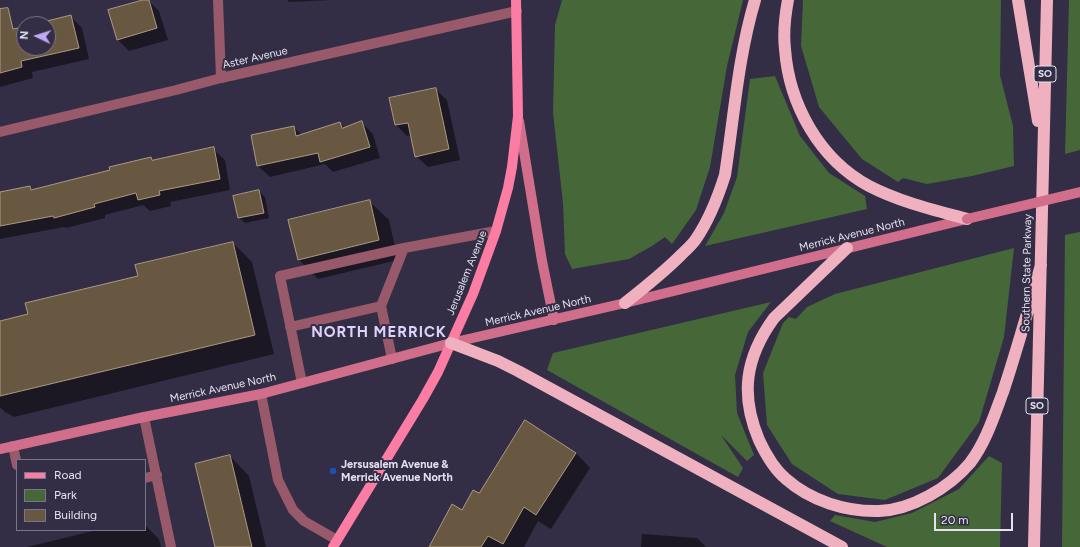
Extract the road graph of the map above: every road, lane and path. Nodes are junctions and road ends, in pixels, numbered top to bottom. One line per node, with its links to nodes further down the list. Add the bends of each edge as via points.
1 (218, 0): 8 (street)
2 (516, 0): 7 (main road, Jerusalem Avenue)
3 (755, 0): 18 (highway, via 742,55 719,193 695,241 670,266)
4 (788, 0): 13 (highway, via 785,48 789,75 806,122 820,143 850,174 868,185 906,201)
5 (1018, 0): 11 (highway)
6 (1046, 0): 11 (highway, Southern State Parkway / SO)
7 (517, 12): 8 (street, Aster Avenue); 9 (main road, Jerusalem Avenue)
8 (221, 78): 10 (street, Aster Avenue)
9 (518, 116): 14 (main road, Jerusalem Avenue, via 508,188); 20 (main road)
10 (0, 132)
11 (1043, 148): 17 (highway, Southern State Parkway / SO)
12 (1080, 192): 13 (main road, Merrick Avenue North, bridge)
13 (967, 219): 16 (main road, Merrick Avenue North)
14 (496, 231): 15 (street); 22 (main road, Jerusalem Avenue)
15 (404, 248): 19 (street); 21 (street, via 280,276)
16 (847, 248): 17 (highway, via 774,318 765,330 751,362 748,397 751,416 763,449 786,479 814,498 828,504 863,511 880,511 912,504 939,490 970,463 981,446 996,412); 18 (main road, Merrick Avenue North)
17 (1041, 265): 35 (highway, Southern State Parkway / SO)
18 (625, 303): 20 (main road, Merrick Avenue North)
19 (381, 306): 21 (street); 23 (street)
20 (554, 320): 22 (main road, Merrick Avenue North)
21 (290, 327): 24 (street)
22 (451, 344): 23 (main road, Merrick Avenue North); 32 (main road, Jerusalem Avenue, via 424,399); 34 (highway, via 518,371)
23 (392, 359): 24 (main road, Merrick Avenue North)
24 (302, 383): 25 (main road, Merrick Avenue North)
25 (261, 394): 26 (main road, Merrick Avenue North); 32 (street, via 278,480 293,510)
26 (144, 417): 27 (main road, Merrick Avenue North); 30 (street)
27 (13, 446): 28 (main road, Merrick Avenue North); 29 (street)
28 (0, 449)
29 (16, 460)
30 (156, 475): 31 (street); 33 (street)
31 (146, 478)
32 (335, 543)
33 (172, 547)
34 (842, 547)
35 (1034, 547)

